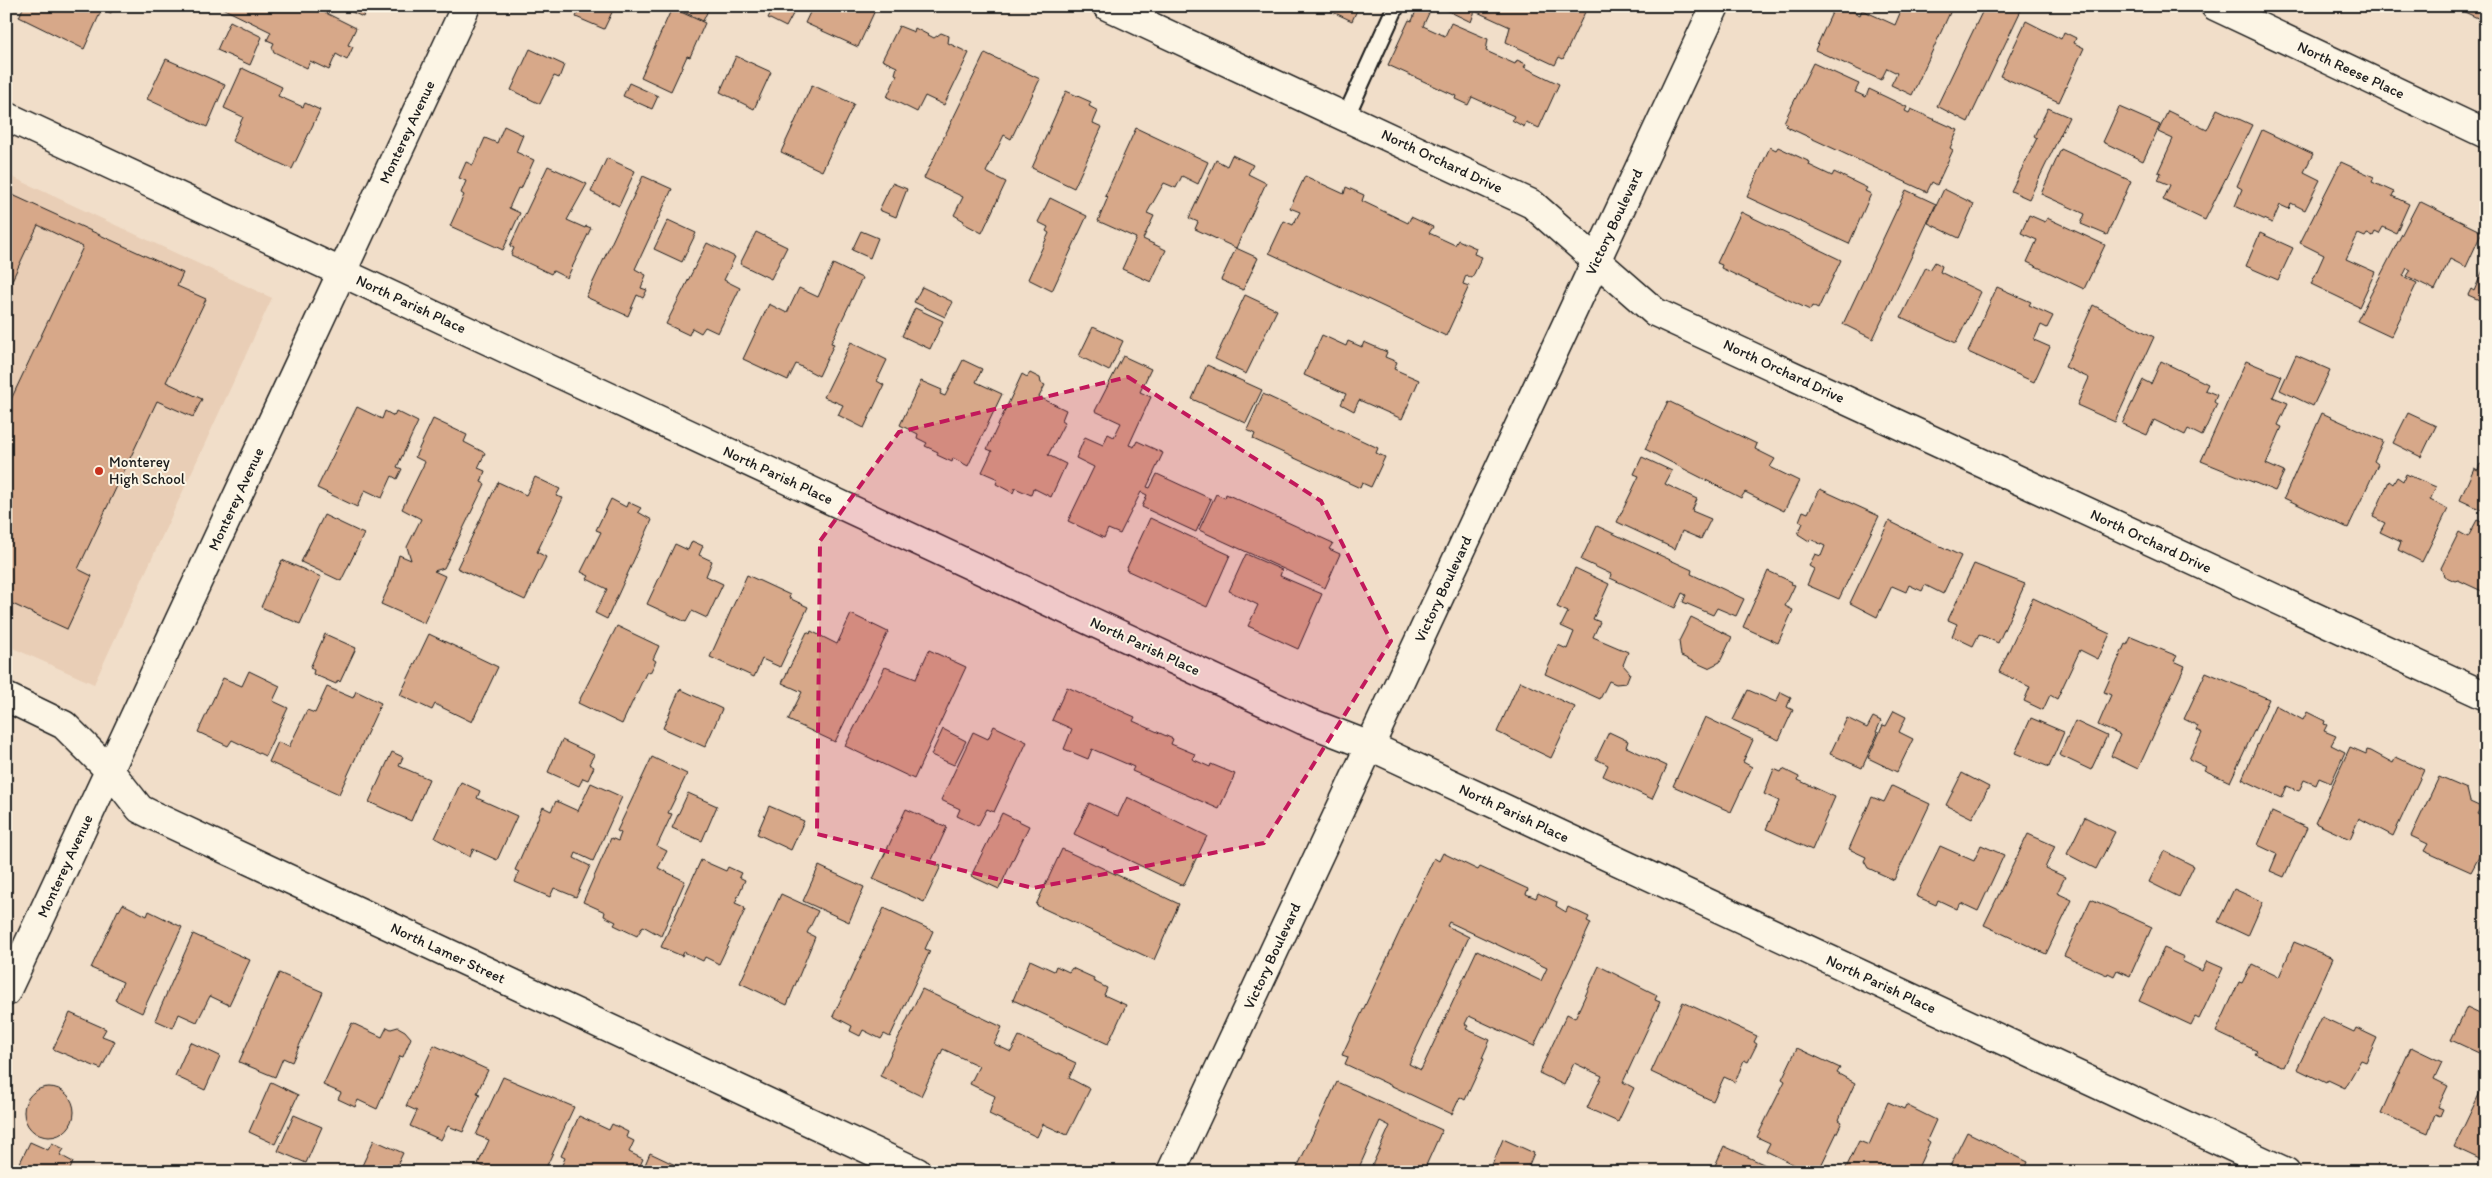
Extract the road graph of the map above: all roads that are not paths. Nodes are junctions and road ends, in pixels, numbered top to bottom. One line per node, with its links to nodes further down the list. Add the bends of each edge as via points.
1 (466, 6): 10 (street, Monterey Avenue)
2 (1107, 6): 7 (street, North Orchard Drive)
3 (1396, 6): 7 (lane)
4 (1715, 6): 9 (street, Victory Boulevard)
5 (2215, 6): 8 (street, North Reese Place)
6 (6, 116): 10 (street, North Parish Place)
7 (1346, 116): 9 (street, North Orchard Drive, via 1532,204)
8 (2486, 134)
9 (1596, 260): 11 (street, North Orchard Drive, via 1655,312); 13 (street, Victory Boulevard)
10 (341, 272): 13 (street, North Parish Place, via 1303,720); 14 (street, Monterey Avenue)
11 (2486, 696)
12 (6, 697): 14 (street, North Lamer Street, via 64,725)
13 (1370, 746): 17 (street, Victory Boulevard); 18 (street, North Parish Place)
14 (110, 771): 15 (street, Monterey Avenue); 16 (street, North Lamer Street, via 140,809 154,816)
15 (6, 992)
16 (917, 1172)
17 (1171, 1172)
18 (2286, 1172)

